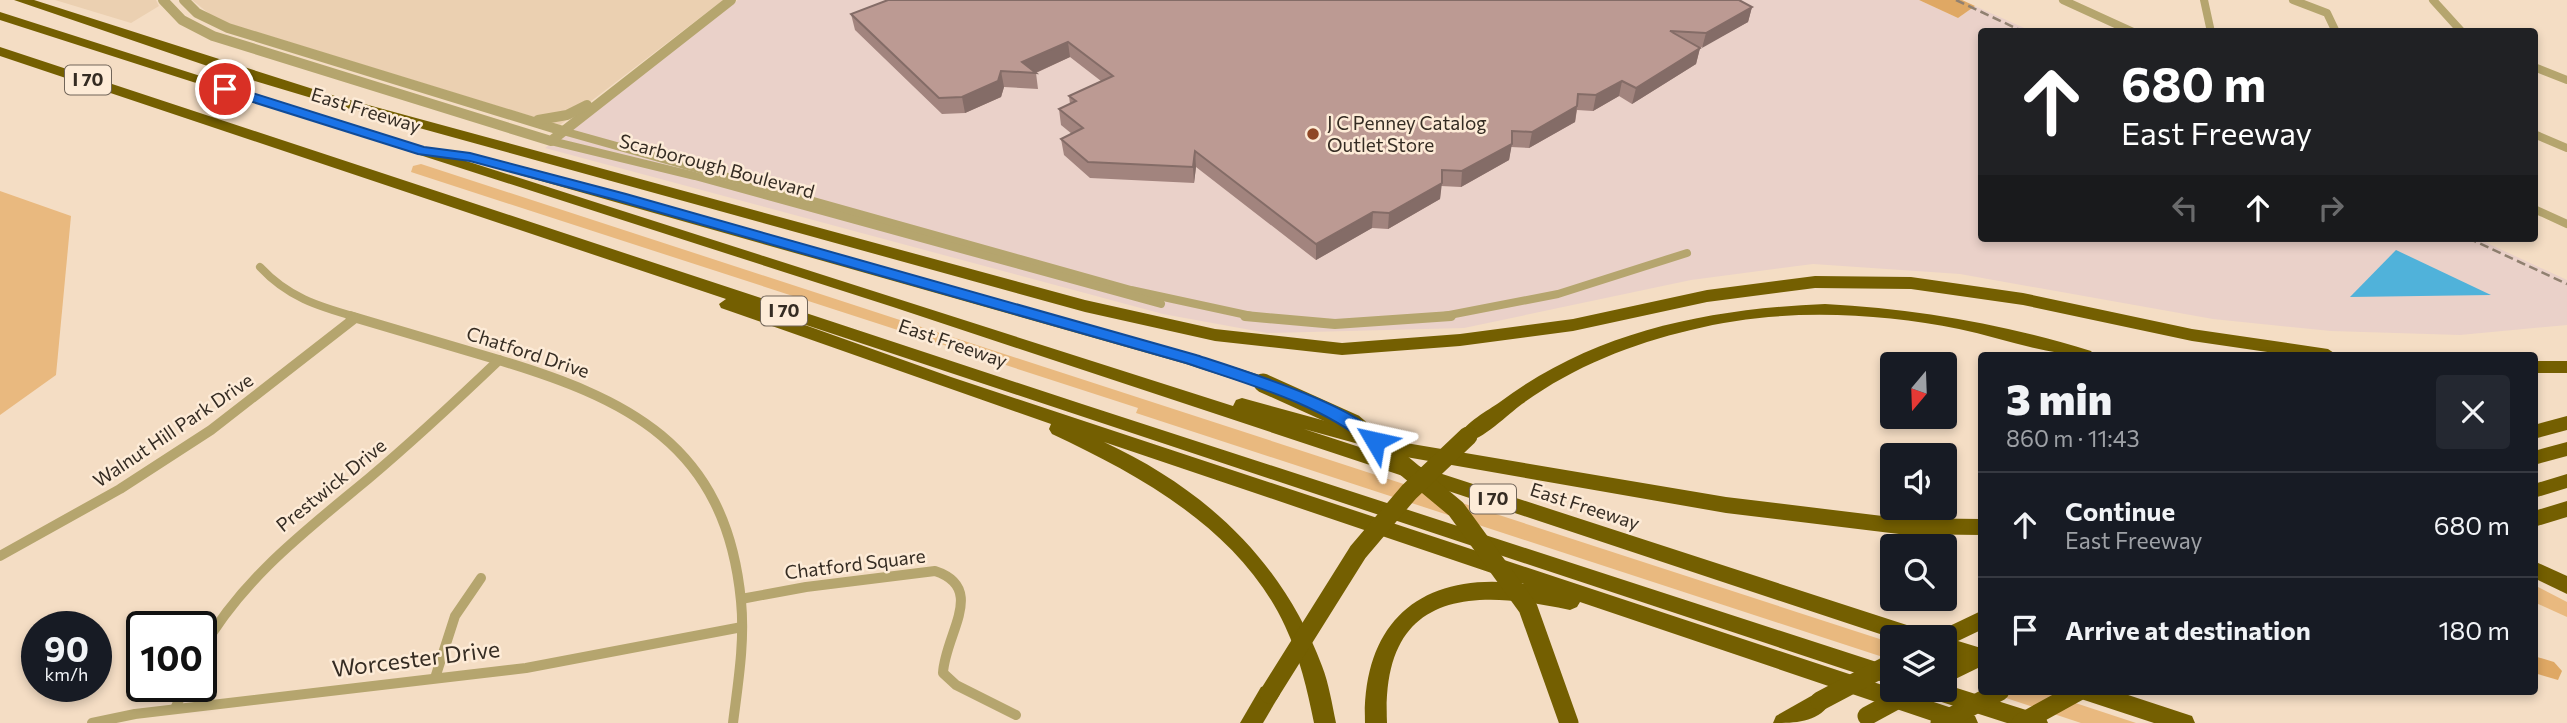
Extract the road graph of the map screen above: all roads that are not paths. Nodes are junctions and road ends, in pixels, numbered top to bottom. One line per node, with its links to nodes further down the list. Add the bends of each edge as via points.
1 (21, 0): 22 (highway, via 233,70)
2 (163, 0): 21 (street, Scarborough Boulevard, via 182,20 213,36)
3 (184, 0): 18 (street, Scarborough Boulevard, via 197,13 229,28)
4 (731, 0): 17 (street)
5 (2063, 0): 10 (street)
6 (2204, 0): 11 (street)
7 (2293, 0): 12 (street, via 2327,13)
8 (2433, 0): 13 (street)
9 (0, 16): 24 (highway, East Freeway / I 70)
10 (2124, 28)
11 (2210, 28)
12 (2334, 28)
13 (2458, 28)
14 (0, 51): 26 (highway, East Freeway / I 70)
15 (2538, 69): 16 (street)
16 (2567, 80)
17 (626, 81): 18 (street, via 575,112); 19 (street)
18 (527, 119): 19 (street, Scarborough Boulevard)
19 (564, 131): 21 (street); 33 (street, Scarborough Boulevard, via 1161,297)
20 (2538, 136): 23 (street)
21 (551, 141): 33 (street, Scarborough Boulevard, via 695,176 1121,295 1225,318)
22 (504, 146): 32 (highway, via 723,216 998,295); 34 (highway, via 1085,306 1215,335 1342,349)
23 (2567, 148)
24 (423, 151): 32 (highway, via 470,157 621,197); 37 (highway, East Freeway / I 70)
25 (2538, 211): 27 (street)
26 (491, 216): 41 (highway); 67 (highway, East Freeway / I 70)
27 (2567, 224)
28 (1687, 253): 33 (street, Scarborough Boulevard, via 1566,292 1468,315 1349,324)
29 (260, 267): 30 (street, Chatford Drive, via 281,289)
30 (355, 318): 38 (street, Chatford Drive); 51 (street, Walnut Hill Park Drive, via 211,430)
31 (1720, 318): 34 (highway); 35 (highway, via 1803,310 1908,315 1995,330); 80 (highway, bridge, via 1632,340 1568,367 1468,436 1409,492 1358,552)
32 (1053, 320): 83 (highway, bridge, via 1263,383 1354,424 1456,509 1528,608)
33 (1279, 321)
34 (1573, 325): 36 (highway, via 1707,296 1815,282 1911,283)
35 (2074, 352)
36 (2308, 352)
37 (1070, 359): 50 (highway, via 1406,450 1804,517 1899,526); 57 (highway, East Freeway / I 70)
38 (499, 360): 55 (street, Chatford Drive, via 592,391 667,440 707,493 728,537); 58 (street, Prestwick Drive, via 412,442 274,554 248,581)
39 (2567, 367): 40 (highway)
40 (2538, 368)
41 (945, 382): 60 (highway); 81 (highway, via 1142,470 1174,488 1221,526 1283,604 1311,667)
42 (2567, 423): 43 (highway)
43 (2538, 431)
44 (2567, 449): 45 (highway)
45 (2538, 457)
46 (2567, 481): 47 (highway)
47 (2538, 490)
48 (2567, 509): 49 (highway)
49 (2538, 518)
50 (1978, 527)
51 (0, 556)
52 (2538, 571): 54 (highway)
53 (481, 578): 68 (street, via 455,616)
54 (2567, 586)
55 (741, 599): 59 (street, Chatford Drive); 76 (street, Chatford Square, via 934,571 949,574 959,583 962,598 943,674)
56 (1978, 621): 61 (highway)
57 (1880, 625)
58 (217, 627)
59 (743, 627): 68 (street, Worcester Drive, via 593,657); 79 (street, Chatford Drive)
60 (1679, 628): 82 (highway, via 1526,592 1477,590 1443,598 1409,617 1386,647 1376,676); 86 (highway)
61 (1957, 632)
62 (1957, 650): 63 (highway)
63 (1978, 656)
64 (1978, 658): 65 (highway, bridge)
65 (1957, 668)
66 (1880, 669): 84 (highway, bridge)
67 (1880, 672)
68 (435, 678): 75 (street, Worcester Drive)
69 (1992, 695): 85 (highway, bridge)
70 (2072, 695): 87 (highway, bridge)
71 (2099, 695): 89 (highway)
72 (1957, 697): 88 (highway)
73 (178, 702): 75 (street)
74 (1894, 702): 77 (highway, bridge)
75 (175, 709): 78 (street, Worcester Drive)
76 (1016, 715)
77 (1862, 720)
78 (92, 723)
79 (733, 723)
80 (1251, 723)
81 (1325, 723)
82 (1376, 723)
83 (1569, 723)
84 (1783, 723)
85 (1940, 723)
86 (1967, 723)
87 (2021, 723)
88 (2037, 723)
89 (2184, 723)

